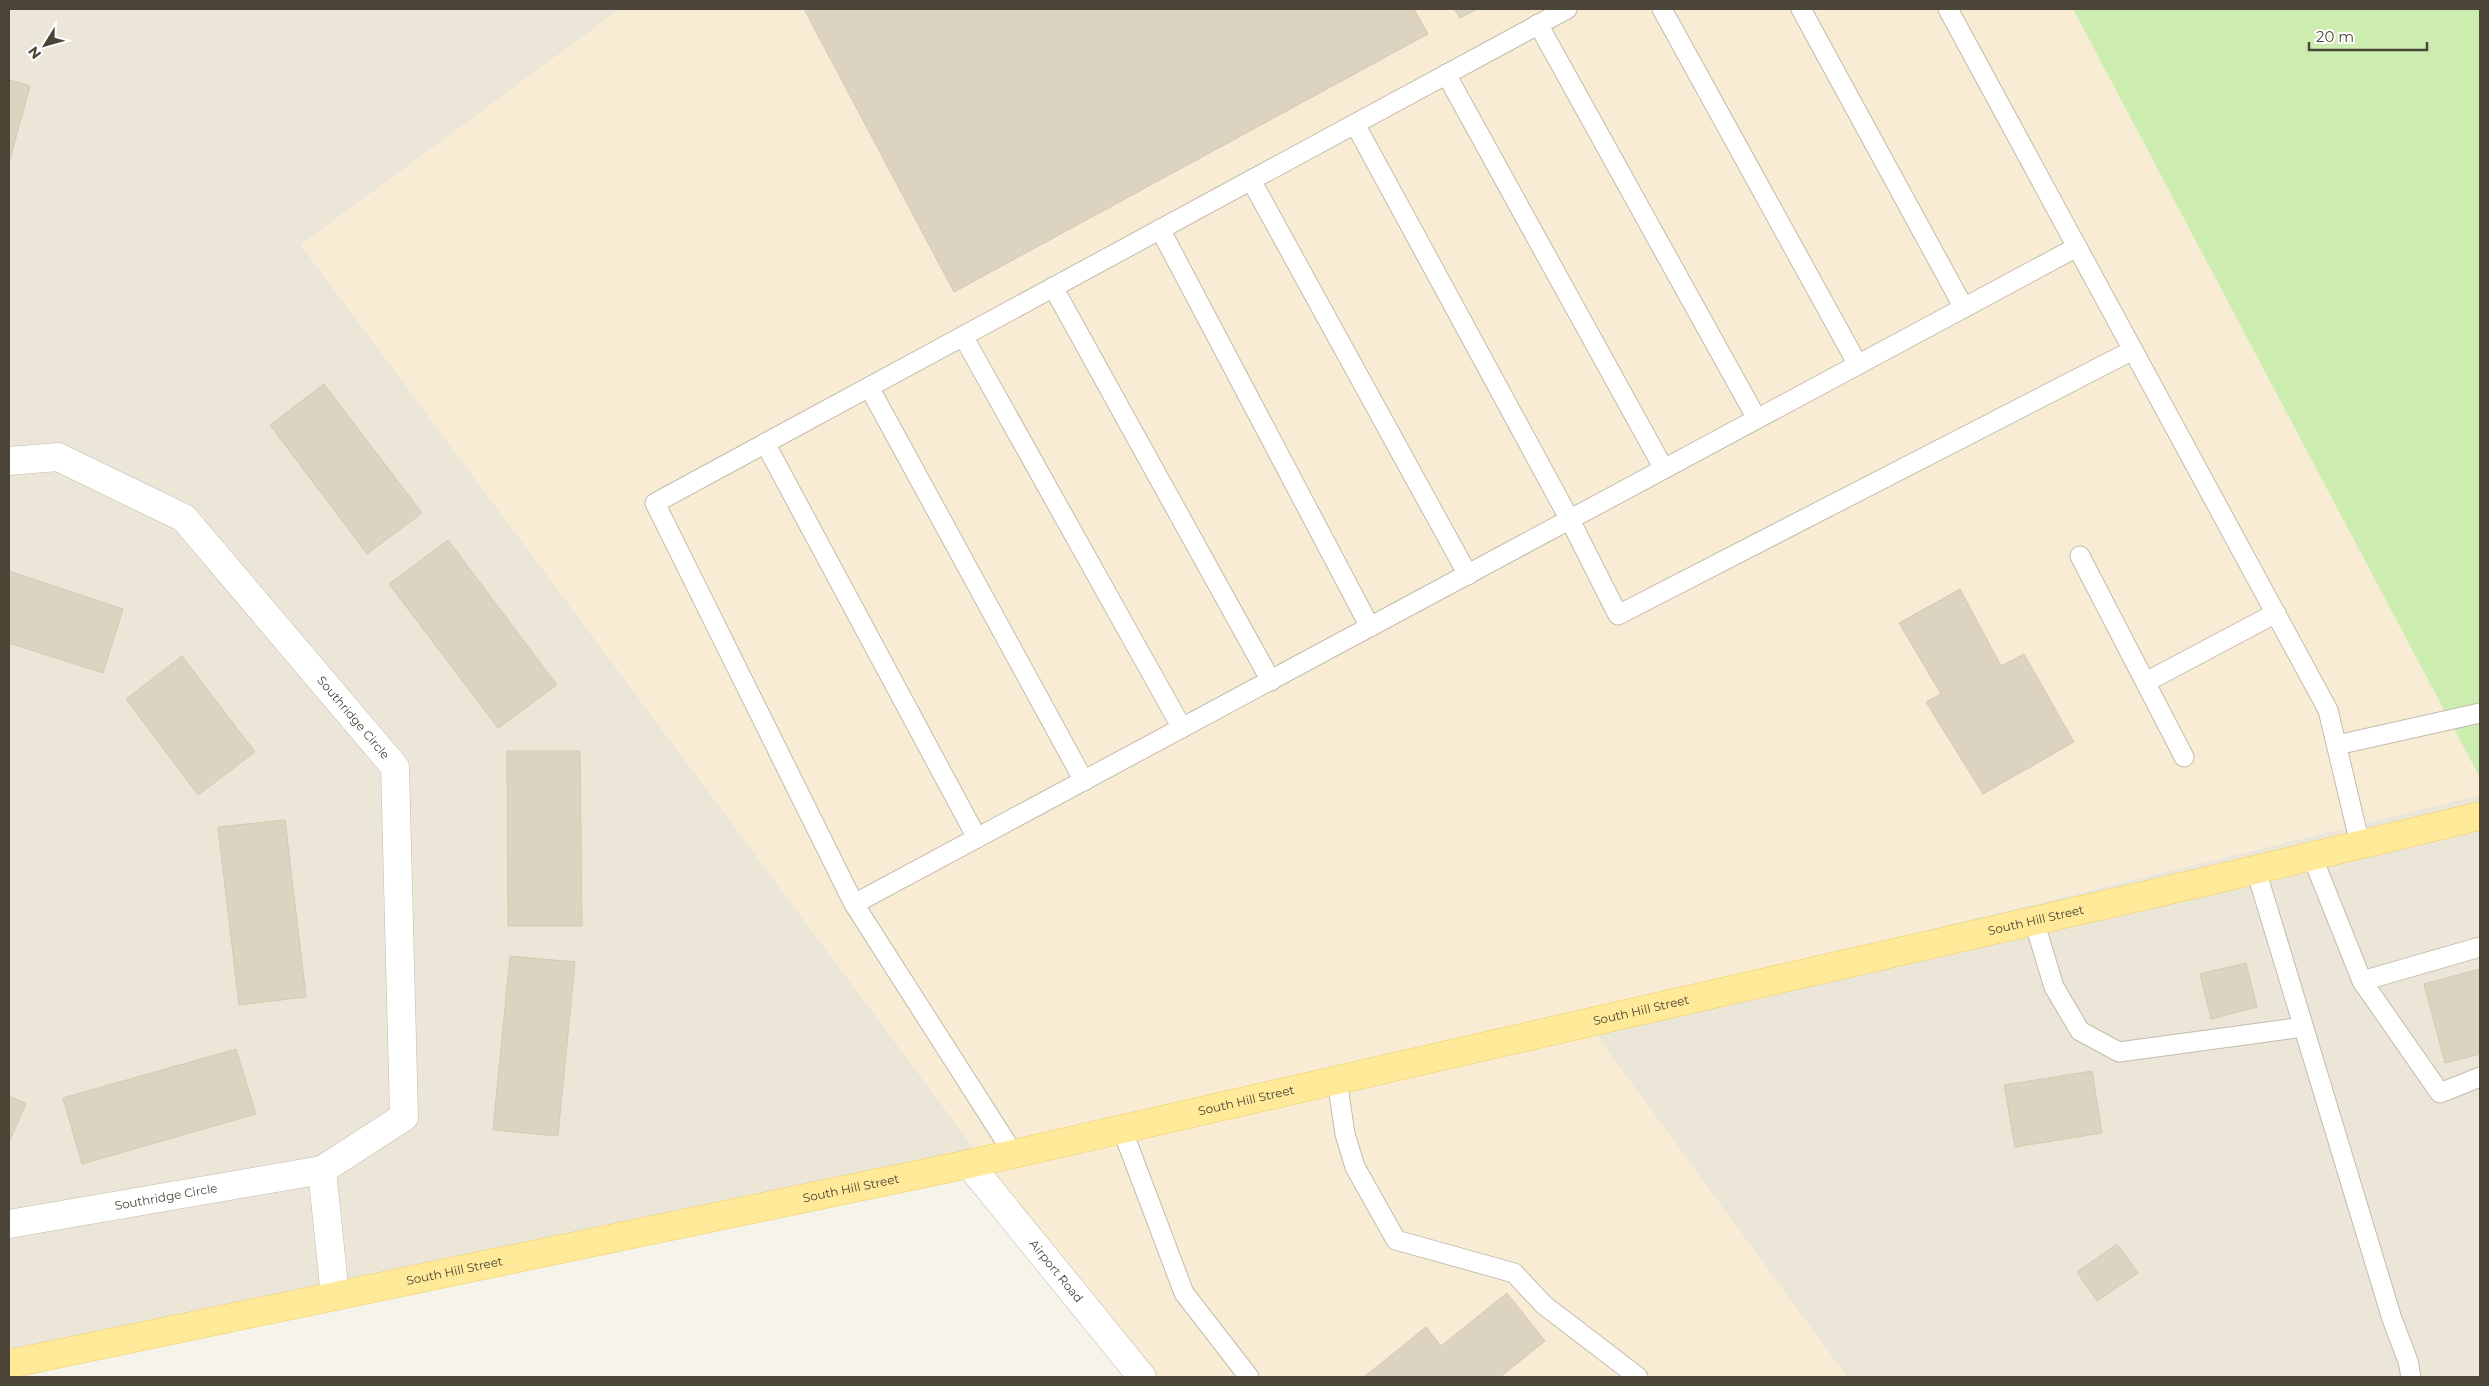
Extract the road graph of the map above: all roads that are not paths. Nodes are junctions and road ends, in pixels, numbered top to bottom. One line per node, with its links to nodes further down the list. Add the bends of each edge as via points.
1 (1567, 9): 5 (lane)
2 (1662, 9): 15 (lane)
3 (1801, 9): 12 (lane)
4 (1948, 9): 10 (lane)
5 (1538, 24): 6 (lane); 17 (lane)
6 (1446, 74): 7 (lane); 20 (lane)
7 (1355, 124): 8 (lane); 21 (lane)
8 (1251, 180): 9 (lane); 23 (lane)
9 (1160, 229): 11 (lane); 25 (lane)
10 (2077, 247): 12 (lane); 14 (lane)
11 (1053, 287): 13 (lane); 26 (lane)
12 (1964, 308): 15 (lane)
13 (963, 336): 16 (lane); 29 (lane)
14 (2133, 350): 21 (lane, via 1618,615); 24 (lane)
15 (1858, 365): 17 (lane)
16 (869, 387): 18 (lane); 32 (lane)
17 (1757, 419): 20 (lane)
18 (765, 443): 34 (lane); 38 (lane, via 655,503)
19 (9, 461): 48 (street, Southridge Circle, via 58,457 184,518 395,768 404,1117)
20 (1664, 469): 21 (lane)
21 (1570, 520): 23 (lane)
22 (2080, 556): 27 (lane)
23 (1468, 575): 25 (lane)
24 (2276, 613): 27 (lane); 30 (lane, via 2328,710)
25 (1370, 627): 26 (lane)
26 (1271, 681): 29 (lane)
27 (2146, 682): 31 (lane)
28 (2480, 713): 30 (lane)
29 (1182, 728): 32 (lane)
30 (2337, 745): 35 (lane)
31 (2184, 757)
32 (1084, 781): 34 (lane)
33 (2480, 816): 35 (main road, South Hill Street)
34 (977, 838): 38 (lane)
35 (2360, 844): 36 (main road, South Hill Street)
36 (2312, 856): 37 (main road, South Hill Street); 41 (lane)
37 (2256, 870): 39 (main road, South Hill Street); 42 (lane)
38 (854, 904): 46 (lane)
39 (2034, 921): 42 (lane, via 2054,987 2080,1031 2119,1052); 44 (main road, South Hill Street)
40 (2480, 946): 41 (lane)
41 (2362, 981): 43 (lane, via 2440,1093)
42 (2303, 1027): 55 (lane)
43 (2480, 1077)
44 (1337, 1080): 45 (main road, South Hill Street); 54 (lane, via 1345,1134 1355,1167 1396,1240 1514,1273 1544,1305)
45 (1122, 1129): 46 (main road, South Hill Street); 53 (lane, via 1184,1293)
46 (1013, 1154): 47 (main road, South Hill Street)
47 (969, 1164): 50 (main road, South Hill Street); 52 (street, Airport Road)
48 (322, 1170): 49 (street, Southridge Circle); 50 (street)
49 (9, 1224)
50 (335, 1296): 51 (main road, South Hill Street)
51 (9, 1364)
52 (1142, 1377)
53 (1249, 1377)
54 (1638, 1377)
55 (2411, 1377)

